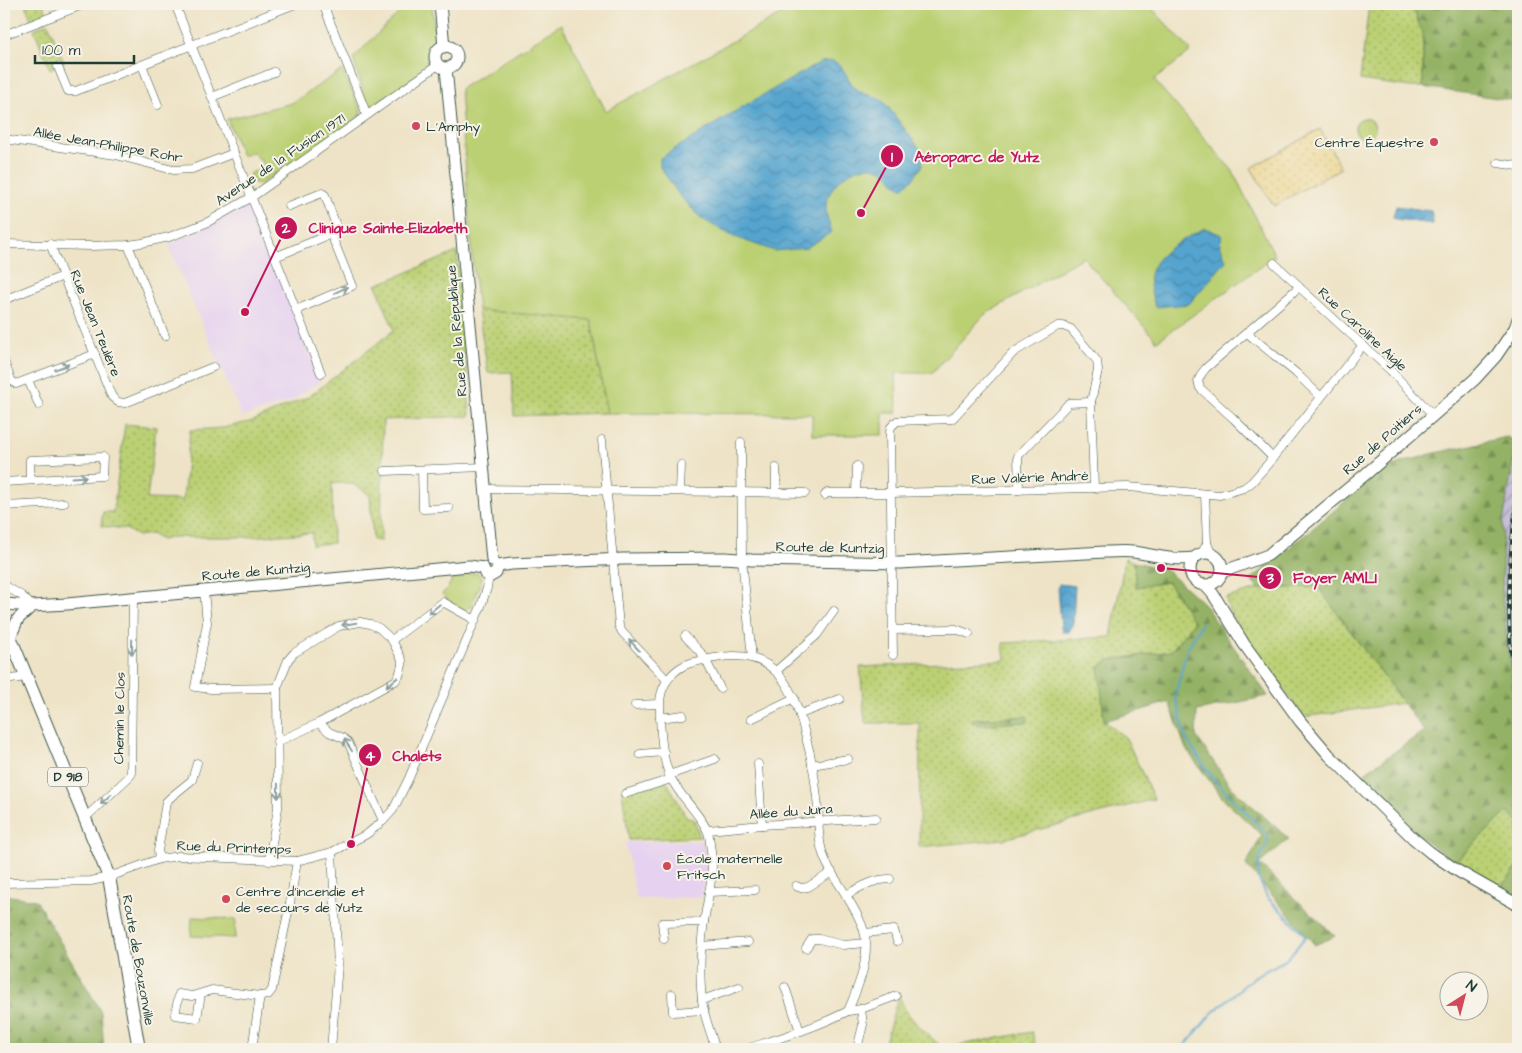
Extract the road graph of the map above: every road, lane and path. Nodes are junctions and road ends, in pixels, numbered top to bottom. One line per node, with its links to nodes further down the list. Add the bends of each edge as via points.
1 (85, 4): 6 (street)
2 (175, 4): 7 (street)
3 (295, 4): 7 (street)
4 (323, 4): 15 (street)
5 (440, 4): 8 (street)
6 (4, 35)
7 (192, 45): 9 (street); 13 (street)
8 (444, 47): 10 (street, via 435,56); 10 (street, via 453,49 457,56 454,65)
9 (142, 65): 11 (street, via 72,92 66,88); 14 (street)
10 (442, 66): 15 (street, Avenue de la Fusion 1971); 50 (street, Rue de la République)
11 (58, 67)
12 (274, 72): 13 (street)
13 (212, 97): 17 (street)
14 (158, 105)
15 (366, 115): 20 (street, Avenue de la Fusion 1971)
16 (4, 139): 17 (street, Allée Jean-Philippe Rohr, via 116,155 171,170 192,169)
17 (234, 153): 20 (street)
18 (1498, 163): 19 (street)
19 (1518, 166)
20 (252, 197): 25 (street, Avenue de la Fusion 1971, via 187,231); 26 (street)
21 (289, 206): 22 (street, via 322,193 325,195 338,231)
22 (331, 234): 26 (street); 31 (street, one-way to 22, via 352,286)
23 (4, 244): 24 (street, Avenue de la Fusion 1971)
24 (50, 244): 25 (street, Avenue de la Fusion 1971); 28 (street, Rue Jean Teulère)
25 (128, 245): 34 (street)
26 (276, 257): 31 (street)
27 (1274, 263): 29 (street, Rue Caroline Aigle)
28 (63, 276): 30 (street); 36 (street, Rue Jean Teulère)
29 (1299, 288): 33 (street); 35 (street, Rue Caroline Aigle)
30 (4, 300)
31 (296, 310): 39 (street)
32 (1518, 319): 44 (street, Rue de Poitiers, via 1496,356)
33 (1247, 333): 41 (street); 47 (street, via 1206,368 1198,380 1200,388)
34 (165, 336)
35 (1363, 345): 41 (street, Rue Valérie André); 44 (street, Rue Caroline Aigle)
36 (95, 354): 38 (street, Rue Jean Teulère, via 112,397 125,403); 40 (street, one-way to 36)
37 (4, 362): 40 (street, via 16,384)
38 (214, 367)
39 (322, 373)
40 (28, 380): 43 (street)
41 (1321, 397): 47 (street, Rue Valérie André)
42 (1091, 402): 56 (street); 58 (street, via 1069,403 1018,456); 65 (street, via 1097,361 1071,329 1058,326 1014,352 952,419 897,421 890,432)
43 (39, 405)
44 (1433, 415): 75 (street, Rue de Poitiers, via 1277,548 1268,555)
45 (602, 440): 59 (street)
46 (741, 442): 61 (street)
47 (1273, 458): 66 (street, Rue Valérie André, via 1244,488 1220,495)
48 (681, 465): 60 (street)
49 (856, 466): 64 (street)
50 (484, 467): 52 (street); 57 (street, Rue de la République)
51 (776, 468): 62 (street)
52 (422, 470): 53 (street); 70 (street, via 423,509)
53 (385, 471)
54 (30, 480): 54 (street, one-way to 54, via 102,476 103,457 30,460); 55 (street)
55 (4, 482)
56 (1094, 488): 58 (street, Rue Valérie André); 66 (street, Rue Valérie André, via 1149,488)
57 (486, 489): 59 (street); 77 (street, Rue de la République)
58 (1019, 490): 65 (street, Rue Valérie André)
59 (607, 491): 60 (street); 73 (street)
60 (680, 491): 61 (street)
61 (742, 492): 62 (street); 74 (street)
62 (776, 492): 63 (street)
63 (805, 493)
64 (856, 493): 65 (street, Rue Valérie André); 67 (street, Rue Valérie André)
65 (891, 493): 76 (street)
66 (1205, 494): 71 (street)
67 (825, 495)
68 (64, 503): 69 (street)
69 (4, 506)
70 (449, 508)
71 (1207, 553): 72 (street, Route de Kuntzig, via 1182,560); 75 (street, Rue de Poitiers, via 1231,561); 78 (street, via 1190,566); 79 (street, via 1222,562)
72 (1161, 558): 76 (street, Route de Kuntzig, via 1134,552 1105,552); 78 (street, Route de Kuntzig)
73 (612, 559): 74 (street, Route de Kuntzig); 77 (street, Route de Kuntzig); 101 (street, one-way to 73, via 619,626)
74 (742, 559): 76 (street, Route de Kuntzig); 96 (street)
75 (1247, 561): 79 (street, Rue de Poitiers)
76 (892, 562): 90 (street)
77 (491, 568): 82 (street, Route de Kuntzig, via 469,566); 89 (street, Rue du Printemps)
78 (1190, 572): 81 (street, via 1196,581)
79 (1220, 576): 81 (street); 87 (street)
80 (4, 585): 85 (street, via 22,596)
81 (1205, 585): 87 (street)
82 (204, 592): 83 (street, Route de Kuntzig); 102 (street, via 207,623 195,688)
83 (133, 598): 85 (street, Route de Kuntzig); 123 (street, Chemin le Clos, one-way to 123, via 131,775)
84 (4, 604): 85 (street, Route de Kuntzig)
85 (28, 609): 88 (street, Route de Kuntzig); 93 (street, via 18,619)
86 (834, 611): 98 (street, via 817,636)
87 (1223, 612): 141 (street, via 1300,721 1342,769 1431,853)
88 (4, 620): 93 (main road, D 918)
89 (475, 620): 94 (street, one-way to 94, via 442,602); 125 (street, Rue du Printemps, via 409,778 393,810)
90 (893, 630): 91 (street, via 956,629); 95 (street)
91 (969, 634)
92 (685, 636): 97 (street)
93 (10, 637): 99 (main road, D 918)
94 (392, 640): 102 (street, one-way to 102, via 370,624 360,622 339,626 294,653); 112 (street, one-way to 112, via 402,660 395,681)
95 (893, 655)
96 (752, 658): 97 (street, via 735,655); 98 (street)
97 (706, 660): 101 (street, via 682,667); 103 (street)
98 (776, 670): 104 (street)
99 (26, 677): 100 (street); 123 (main road, D 918)
100 (4, 680)
101 (668, 680): 106 (street, via 662,689)
102 (277, 688): 113 (street)
103 (720, 688)
104 (794, 698): 108 (street); 111 (street)
105 (840, 699): 108 (street)
106 (660, 704): 107 (street); 110 (street)
107 (635, 705)
108 (800, 714): 120 (street)
109 (683, 716): 110 (street)
110 (660, 718): 114 (street)
111 (751, 720)
112 (319, 723): 113 (street); 125 (street, one-way to 112, via 348,742)
113 (278, 742): 131 (street, one-way to 131, via 278,808)
114 (664, 752): 115 (street); 121 (street)
115 (640, 754)
116 (715, 759): 121 (street)
117 (848, 760): 120 (street)
118 (197, 763): 130 (street, via 192,780 166,802 158,851)
119 (758, 764): 127 (street)
120 (812, 765): 126 (street)
121 (670, 777): 122 (street); 128 (street)
122 (625, 794)
123 (85, 818): 134 (main road, D 918)
124 (876, 818): 126 (street, Allée du Jura)
125 (383, 821): 129 (street, Rue du Printemps, via 367,834)
126 (819, 822): 127 (street, Allée du Jura); 133 (street, via 822,854)
127 (762, 825): 128 (street, Allée du Jura)
128 (708, 830): 139 (street, via 712,854)
129 (332, 852): 132 (street, Rue du Printemps); 164 (street, via 338,965)
130 (160, 859): 131 (street, Rue du Printemps, via 179,856); 134 (street, Rue du Printemps)
131 (268, 861): 132 (street, Rue du Printemps)
132 (297, 861): 154 (street, via 272,990 268,995)
133 (832, 872): 137 (street, via 808,887); 140 (street)
134 (109, 877): 136 (street, Rue du Printemps, via 90,881); 162 (main road, Route de Bouzonville / D 918)
135 (890, 880): 140 (street, via 872,882)
136 (4, 883)
137 (796, 886)
138 (754, 890): 139 (street)
139 (709, 892): 142 (street)
140 (846, 895): 143 (street)
141 (1518, 904)
142 (704, 922): 144 (street, via 662,923); 148 (street)
143 (865, 933): 145 (street, via 894,930); 147 (street)
144 (664, 939)
145 (896, 941)
146 (748, 942): 148 (street)
147 (866, 943): 149 (street, via 843,945 819,939 812,940); 159 (street, via 863,971)
148 (702, 946): 156 (street)
149 (806, 948)
150 (739, 987): 156 (street)
151 (785, 988): 160 (street)
152 (201, 994): 154 (street, via 212,990)
153 (672, 994): 158 (street, via 673,1012)
154 (260, 996): 163 (street)
155 (896, 996): 157 (street)
156 (702, 1000): 158 (street)
157 (861, 1009): 159 (street); 167 (street, via 863,1025)
158 (704, 1010): 165 (street)
159 (848, 1011): 160 (street)
160 (800, 1031): 161 (street)
161 (756, 1048): 166 (street)
162 (139, 1049)
163 (252, 1049)
164 (331, 1049)
165 (716, 1049)
166 (746, 1049)
167 (857, 1049)

